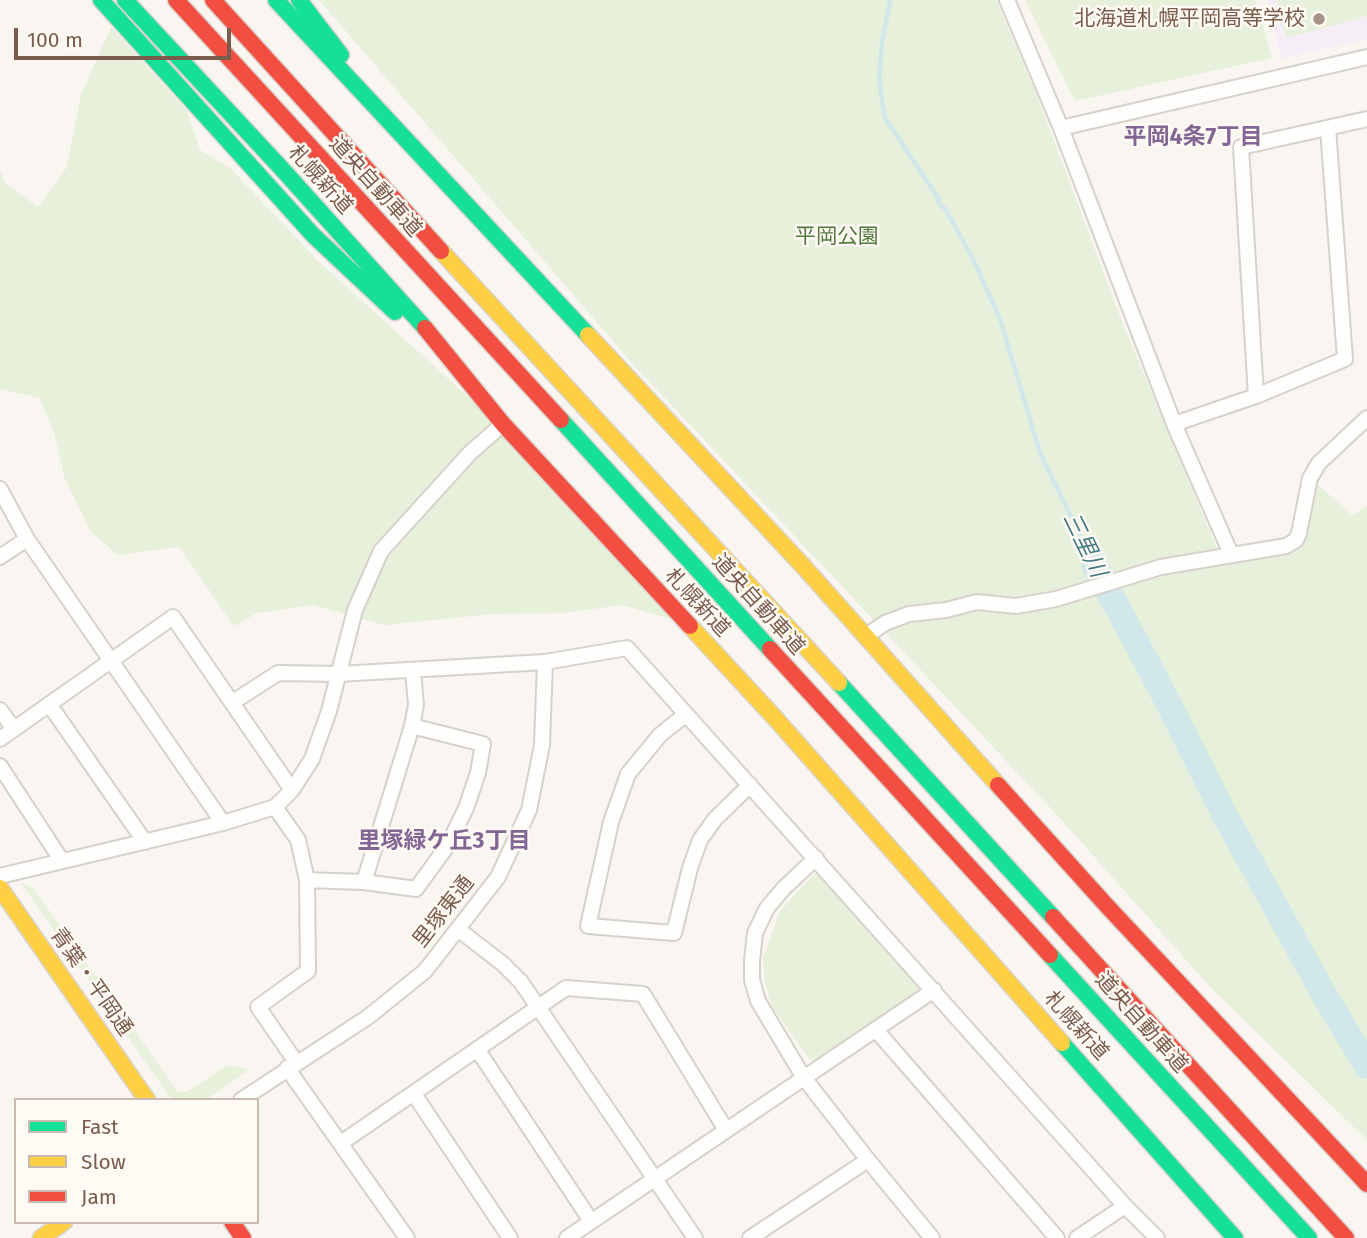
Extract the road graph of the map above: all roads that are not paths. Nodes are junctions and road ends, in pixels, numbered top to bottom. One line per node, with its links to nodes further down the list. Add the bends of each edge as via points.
1 (101, 0): 13 (main road, via 313,235 397,313)
2 (125, 0): 13 (main road, 札幌新道)
3 (176, 0): 75 (main road, 道央自動車道)
4 (213, 0): 76 (main road, 道央自動車道)
5 (276, 0): 10 (main road)
6 (299, 0): 10 (main road)
7 (1007, 0): 11 (street)
8 (1367, 57): 11 (street)
9 (1367, 119): 12 (street)
10 (392, 127): 22 (main road)
11 (1061, 128): 17 (street)
12 (1328, 128): 14 (street, via 1345,359); 14 (street, via 1241,147)
13 (441, 346): 16 (main road, 札幌新道)
14 (1256, 396): 17 (street)
15 (1367, 418): 20 (street, via 1319,463 1310,478 1296,540 1286,546)
16 (503, 424): 26 (street, via 470,453 381,551 355,610); 74 (main road, 札幌新道, via 775,718)
17 (1174, 424): 20 (street)
18 (0, 488): 19 (street)
19 (27, 539): 21 (street); 23 (street)
20 (1231, 554): 22 (street, via 1131,574 1056,599 1016,606 977,603 909,614)
21 (0, 557)
22 (866, 636): 60 (main road, via 1107,906)
23 (110, 661): 27 (street, via 173,617); 28 (street); 38 (street)
24 (545, 662): 25 (street); 30 (street, via 626,648); 46 (street, 里塚東通, via 542,745 529,810 498,877)
25 (413, 670): 26 (street); 31 (street, via 416,705)
26 (339, 674): 27 (street, via 278,673); 36 (street, via 312,759)
27 (233, 702): 36 (street)
28 (49, 704): 32 (street); 39 (street)
29 (0, 710): 32 (street)
30 (685, 715): 35 (street); 35 (street, via 660,735 628,775 611,822 589,926 674,933 700,840)
31 (412, 726): 44 (street); 44 (street, via 483,744 478,773 448,845 416,889)
32 (13, 730): 33 (street)
33 (0, 739)
34 (0, 766): 41 (street)
35 (750, 785): 40 (street)
36 (292, 790): 37 (street)
37 (275, 807): 38 (street); 43 (street, via 298,840)
38 (223, 823): 39 (street)
39 (145, 842): 41 (street)
40 (816, 858): 47 (street); 52 (street, via 766,908 755,933 752,960 758,1001)
41 (62, 861): 42 (street)
42 (0, 876)
43 (307, 880): 44 (street); 51 (street, via 309,971 258,1007)
44 (363, 882)
45 (0, 888): 54 (main road, 青葉・平岡通)
46 (459, 930): 48 (street, via 503,964); 51 (street, 里塚東通, via 425,971 368,1017)
47 (934, 990): 49 (street); 61 (street)
48 (538, 1006): 50 (street); 56 (street, via 566,988 643,994); 59 (street)
49 (876, 1030): 52 (street); 71 (street)
50 (477, 1049): 53 (street); 62 (street)
51 (291, 1065): 55 (street, 里塚東通); 57 (street)
52 (804, 1078): 56 (street); 58 (street)
53 (414, 1094): 57 (street); 67 (street)
54 (145, 1098)
55 (244, 1098)
56 (726, 1130): 59 (street)
57 (341, 1143): 66 (street)
58 (867, 1160): 64 (street); 70 (street)
59 (655, 1179): 62 (street); 69 (street)
60 (1367, 1184)
61 (1125, 1206): 72 (street); 73 (street)
62 (592, 1221): 68 (street)
63 (61, 1224): 65 (main road)
64 (926, 1236)
65 (41, 1238)
66 (407, 1238)
67 (510, 1238)
68 (566, 1238)
69 (695, 1238)
70 (750, 1238)
71 (1056, 1238)
72 (1077, 1238)
73 (1157, 1238)
74 (1235, 1238)
75 (1309, 1238)
76 (1346, 1238)

